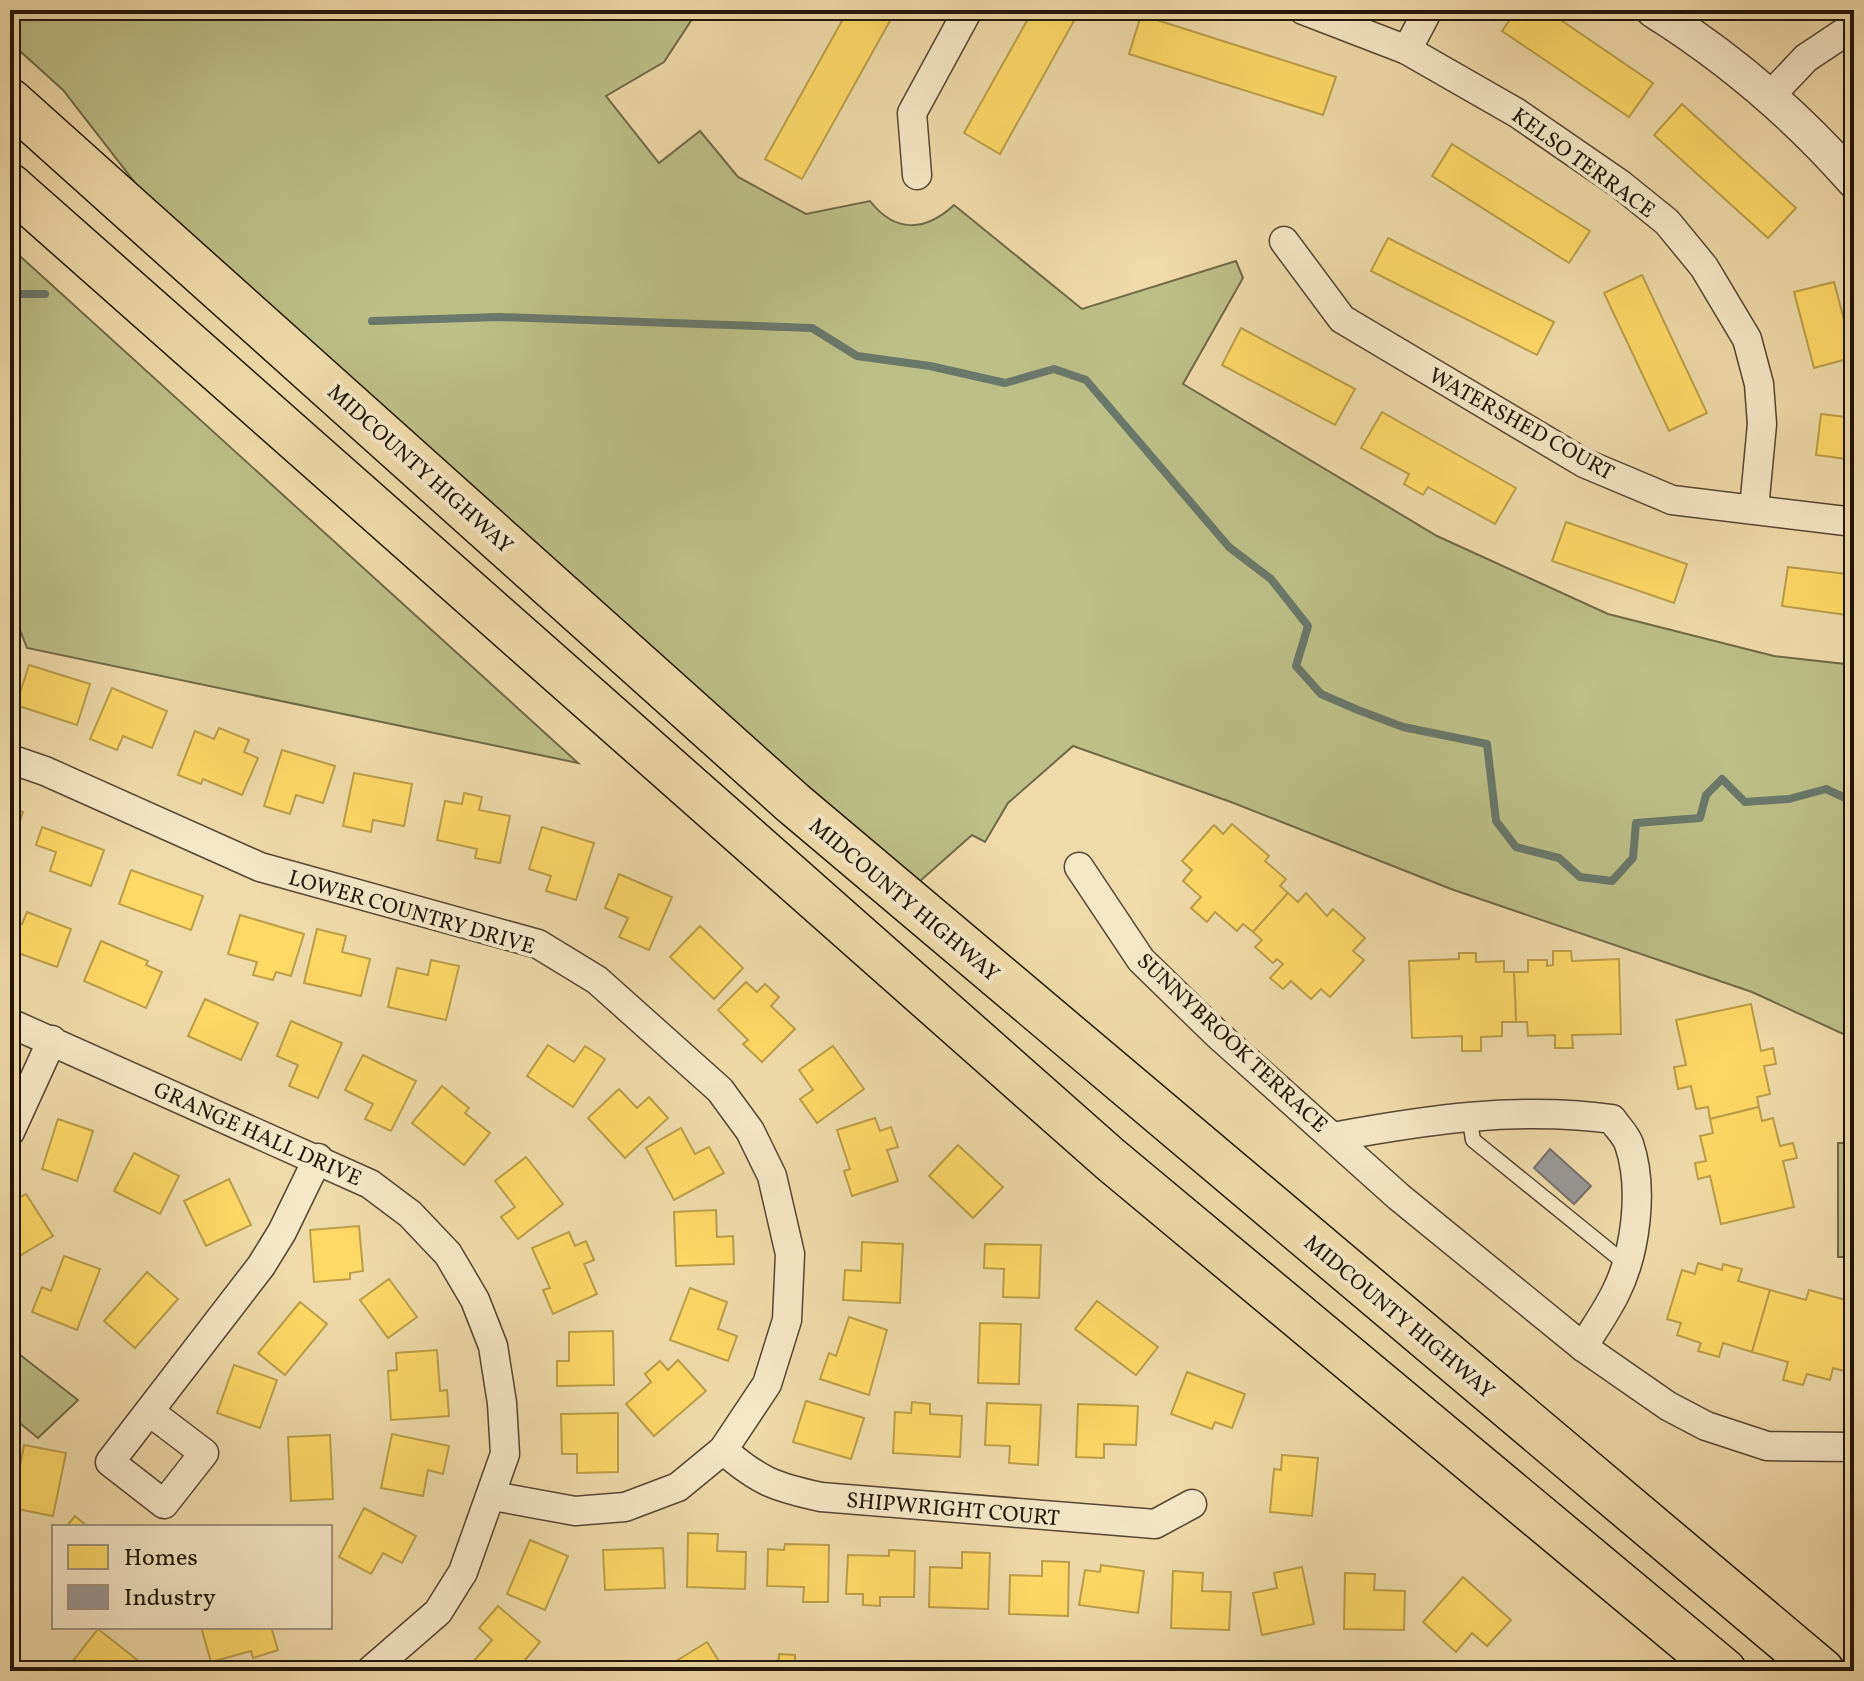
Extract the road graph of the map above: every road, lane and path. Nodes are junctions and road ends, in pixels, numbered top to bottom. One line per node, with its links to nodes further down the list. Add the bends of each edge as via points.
1 (968, 10): 9 (street, via 912,113)
2 (1303, 10): 6 (street, KELSO TERRACE)
3 (1428, 10): 6 (street)
4 (1653, 10): 7 (street, via 1727,60)
5 (1854, 26): 7 (street, via 1806,58)
6 (1407, 50): 13 (street, KELSO TERRACE, via 1517,113 1620,184 1667,222 1704,267 1747,339 1759,384 1762,424)
7 (1769, 97): 10 (street)
8 (10, 101): 32 (main road, MIDCOUNTY HIGHWAY, via 793,803)
9 (917, 175)
10 (1854, 181)
11 (10, 186): 31 (main road, via 1110,1159)
12 (1284, 241): 13 (street, WATERSHED COURT, via 1342,319 1584,463 1672,500)
13 (1754, 509): 14 (street, WATERSHED COURT)
14 (1854, 522)
15 (10, 759): 27 (street, LOWER COUNTRY DRIVE, via 260,867 538,944 597,980 720,1090 750,1131 772,1176 790,1254 787,1320 767,1384)
16 (1079, 867): 21 (street, SUNNYBROOK TERRACE, via 1141,960)
17 (10, 1023): 18 (street, GRANGE HALL DRIVE)
18 (52, 1040): 20 (street); 22 (street, GRANGE HALL DRIVE)
19 (1469, 1115): 21 (street, SUNNYBROOK TERRACE); 23 (lane, via 1473,1140); 23 (street, SUNNYBROOK TERRACE, via 1572,1113 1612,1119 1628,1142 1637,1181)
20 (10, 1132)
21 (1333, 1137): 24 (street, SUNNYBROOK TERRACE)
22 (318, 1158): 25 (street, via 261,1266); 28 (street, GRANGE HALL DRIVE, via 370,1184 410,1214 448,1254 475,1300 493,1346 502,1403 505,1454)
23 (1626, 1264): 24 (street, SUNNYBROOK TERRACE, via 1616,1293)
24 (1583, 1347): 26 (street, SUNNYBROOK TERRACE, via 1706,1426 1767,1446)
25 (150, 1412)
26 (1854, 1447)
27 (723, 1450): 28 (street, LOWER COUNTRY DRIVE, via 678,1487 625,1507 575,1511); 29 (street, SHIPWRIGHT COURT, via 776,1488 821,1497 1155,1524)
28 (493, 1496): 30 (street, GRANGE HALL DRIVE, via 463,1572 438,1612)
29 (1192, 1504)
30 (370, 1671)
31 (1724, 1671)
32 (1822, 1671)

